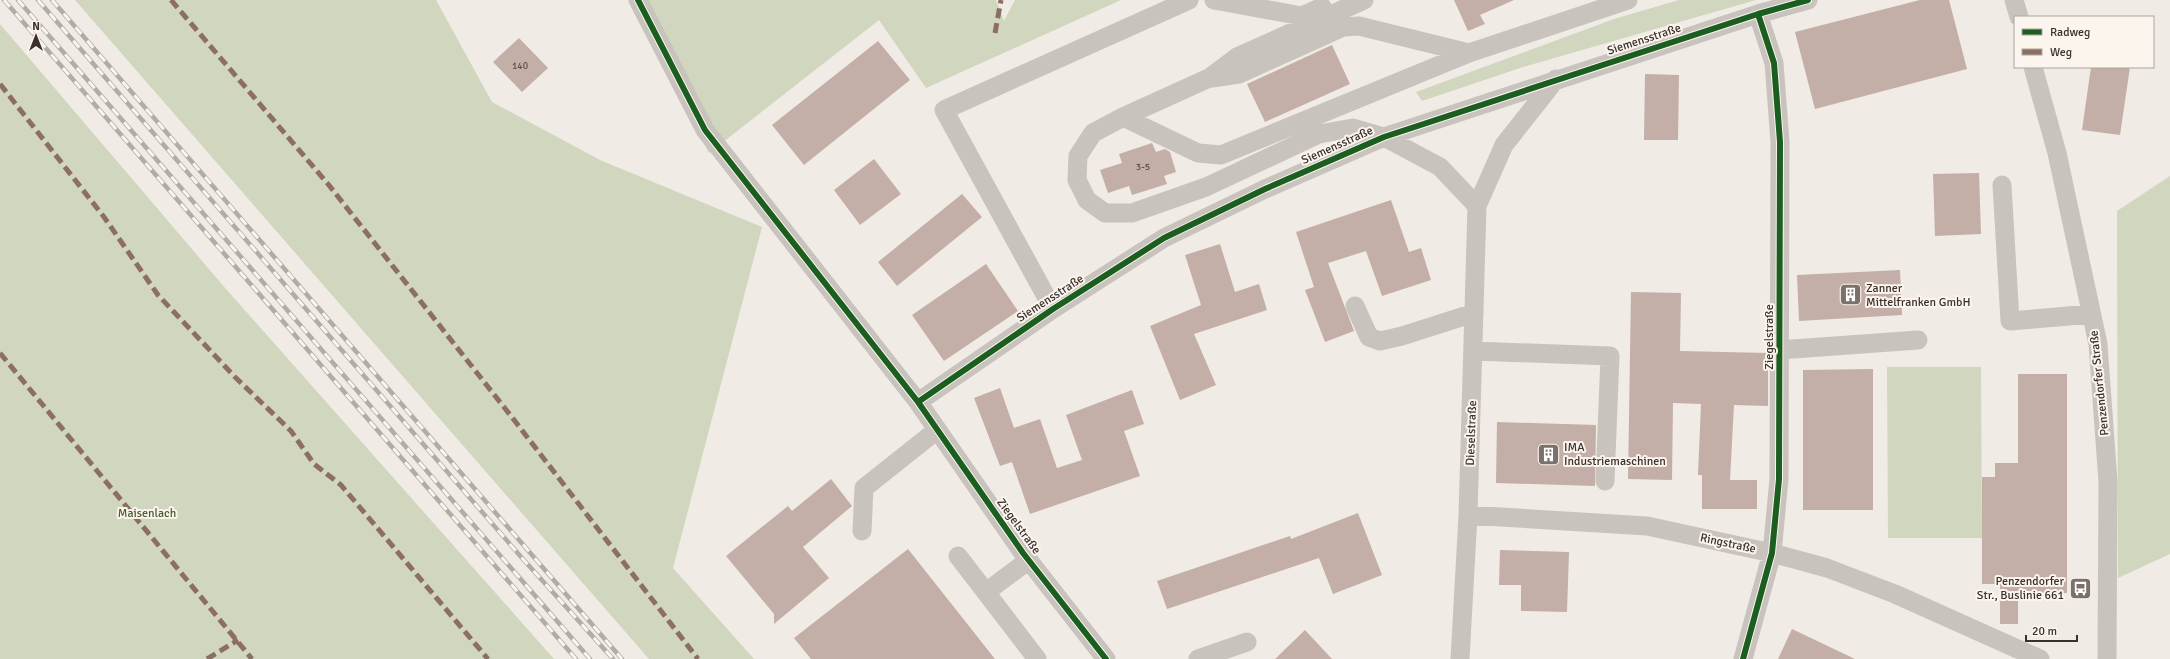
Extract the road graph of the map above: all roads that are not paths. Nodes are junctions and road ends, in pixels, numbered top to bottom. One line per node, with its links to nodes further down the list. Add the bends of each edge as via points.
1 (638, 0): 26 (street, Ziegelstraße, via 705,130)
2 (1189, 0): 20 (street, via 944,110)
3 (1214, 0): 4 (street, via 1302,16)
4 (1336, 0)
5 (1364, 0): 13 (street, via 1237,57)
6 (1628, 0): 11 (street)
7 (1808, 0): 9 (street, Siemensstraße)
8 (2014, 0): 10 (street)
9 (1758, 14): 14 (street, Siemensstraße); 24 (street, Ziegelstraße, via 1774,63 1780,142)
10 (2019, 16)
11 (1469, 53): 13 (street, via 1359,26 1343,27 1239,74); 15 (street, via 1221,155 1198,153)
12 (2033, 68): 22 (street, Penzendorfer Straße, via 2057,153)
13 (1209, 78): 15 (street)
14 (1556, 79): 16 (street, Siemensstraße); 18 (street, Dieselstraße, via 1504,146)
15 (1123, 116): 16 (street, via 1093,133 1078,156 1077,180 1088,200 1105,213 1132,213 1191,192 1319,134 1353,128)
16 (1384, 137): 18 (street, via 1440,167); 20 (street, Siemensstraße, via 1265,189 1164,238)
17 (2002, 186): 22 (street, via 2010,321)
18 (1477, 206): 21 (street, Dieselstraße)
19 (1355, 306): 21 (street, via 1369,337 1380,341)
20 (1053, 309): 26 (street, Siemensstraße)
21 (1474, 313): 25 (street, Dieselstraße)
22 (2091, 314): 42 (street, Penzendorfer Straße, via 2098,344 2108,482)
23 (1918, 340): 24 (street)
24 (1780, 350): 31 (street, Ziegelstraße, via 1779,479)
25 (1473, 351): 28 (street, via 1610,356); 29 (street, Dieselstraße)
26 (918, 402): 27 (street, Ziegelstraße)
27 (937, 430): 30 (street, via 864,488); 33 (street, Ziegelstraße)
28 (1605, 481)
29 (1468, 515): 31 (street, Ringstraße, via 1647,526); 39 (street, Dieselstraße)
30 (862, 531)
31 (1772, 553): 40 (street, Ziegelstraße); 41 (street, Ringstraße, via 1827,568 1895,594)
32 (958, 556): 34 (street)
33 (1029, 560): 34 (street); 37 (street, Ziegelstraße)
34 (986, 592): 36 (street)
35 (1247, 642): 38 (street)
36 (1037, 659)
37 (1106, 659)
38 (1198, 659)
39 (1460, 659)
40 (1743, 659)
41 (2040, 659)
42 (2107, 659)

